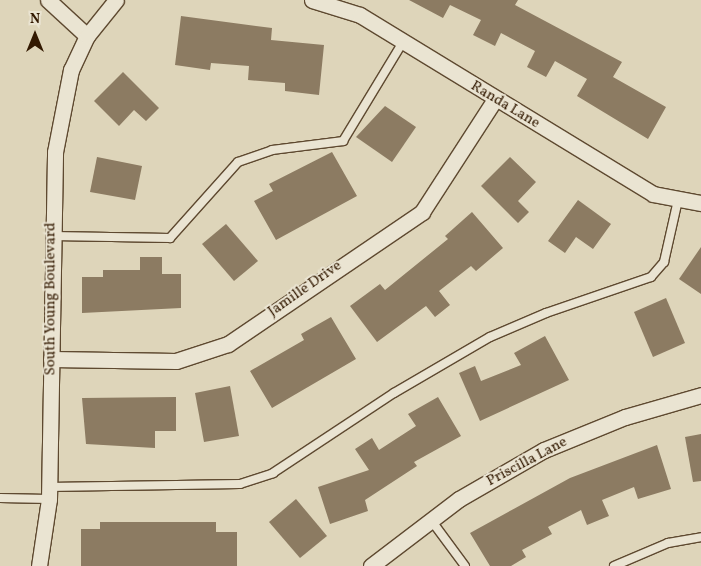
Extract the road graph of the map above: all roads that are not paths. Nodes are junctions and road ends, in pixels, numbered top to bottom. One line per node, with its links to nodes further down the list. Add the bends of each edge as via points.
1 (48, 0): 4 (street)
2 (116, 0): 4 (street, South Young Boulevard)
3 (312, 0): 5 (street, Randa Lane, via 360,15)
4 (87, 36): 9 (street, South Young Boulevard, via 72,70 55,152)
5 (403, 42): 6 (street, Randa Lane); 9 (lane, via 343,141 272,150 238,162 170,238)
6 (495, 99): 7 (street, Randa Lane, via 653,194); 10 (street, Jamille Drive, via 422,212 228,344 176,360)
7 (678, 200): 8 (street, Randa Lane); 12 (lane, via 664,262 651,277 546,313 490,337 394,393 273,473 240,484)
8 (701, 203)
9 (50, 236): 10 (street, South Young Boulevard)
10 (51, 359): 12 (street, South Young Boulevard)
11 (701, 395): 14 (street, Priscilla Lane, via 625,417 544,450)
12 (48, 493): 13 (lane); 16 (street, South Young Boulevard)
13 (0, 498)
14 (431, 520): 17 (street, Priscilla Lane); 18 (lane)
15 (701, 537): 19 (lane, via 668,543)
16 (39, 566)
17 (371, 566)
18 (465, 566)
19 (614, 566)

